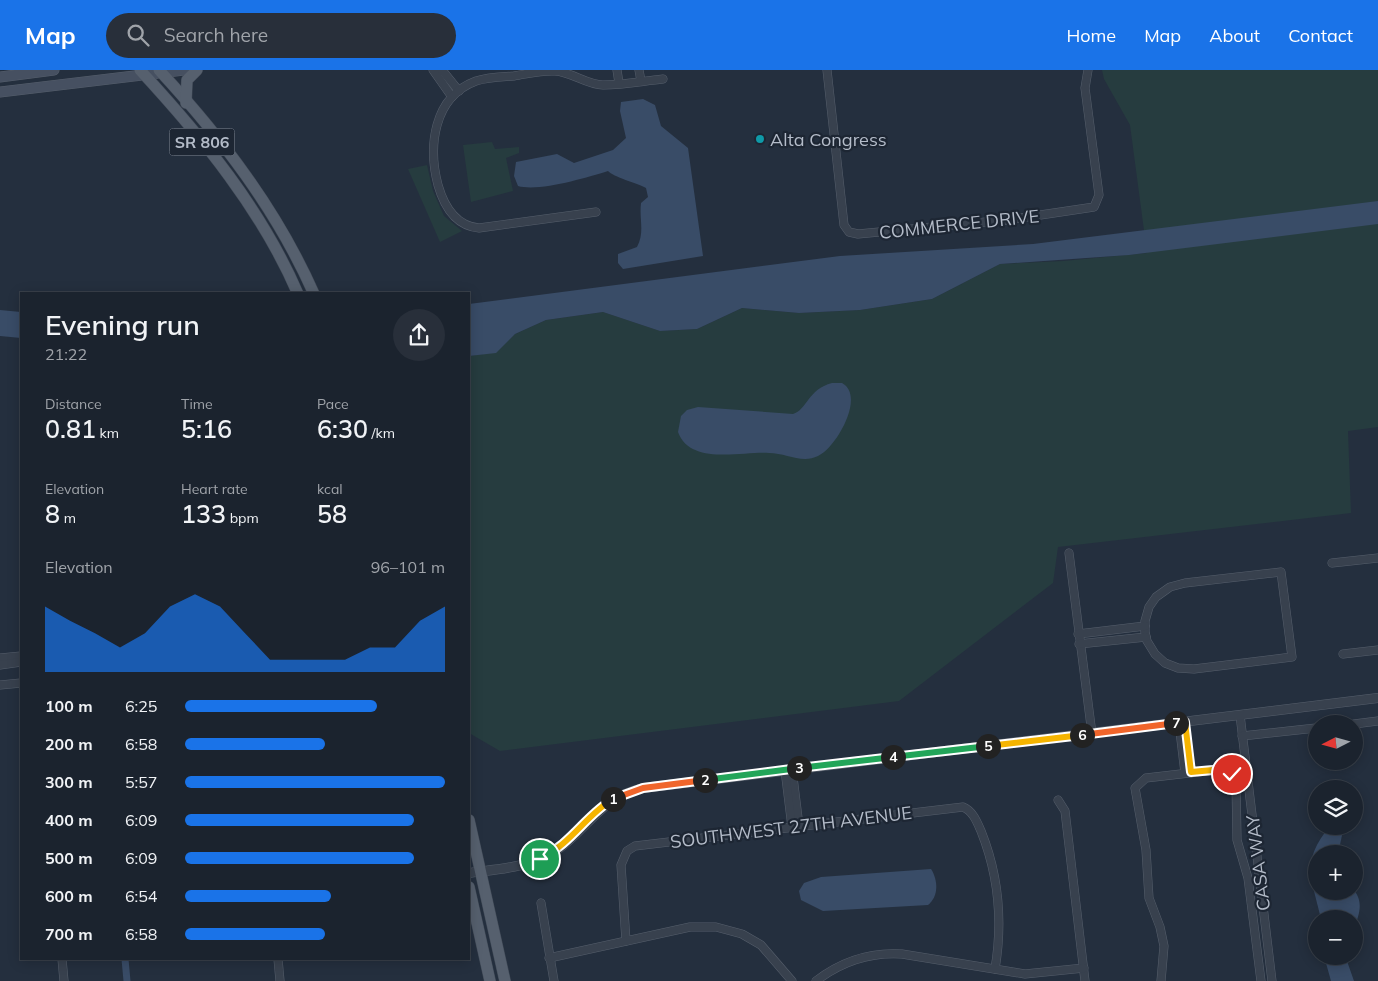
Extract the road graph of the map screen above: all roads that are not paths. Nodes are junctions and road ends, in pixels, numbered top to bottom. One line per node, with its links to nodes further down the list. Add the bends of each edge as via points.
1 (54, 70): 12 (main road)
2 (184, 70): 10 (main road)
3 (197, 70): 19 (main road, via 187,80)
4 (433, 70): 18 (street)
5 (442, 70): 16 (street)
6 (617, 70): 15 (street)
7 (639, 70): 14 (street)
8 (827, 70): 9 (street, COMMERCE DRIVE, via 844,225 849,232 858,234 1007,220 1094,207 1098,195 1085,93)
9 (1088, 70)
10 (160, 71): 11 (main road); 19 (main road, SR 806)
11 (142, 72): 17 (main road); 22 (main road, SR 806, via 248,202)
12 (0, 77)
13 (664, 79): 14 (street)
14 (640, 81): 15 (street)
15 (619, 83): 16 (street, via 601,85 559,71 548,71 490,78)
16 (459, 91): 18 (street)
17 (0, 92)
18 (452, 97): 20 (street, via 440,116 434,134 433,154 439,189 450,213 459,222 478,228)
19 (186, 103): 21 (main road, SR 806, via 261,194)
20 (596, 212)
21 (299, 261): 22 (street); 24 (main road, SR 806)
22 (286, 268): 23 (main road, SR 806)
23 (297, 292)
24 (313, 292)
25 (1069, 553): 29 (street)
26 (1378, 558): 27 (street)
27 (1332, 563)
28 (1145, 632): 28 (street, via 1147,611 1153,601 1170,588 1281,572 1292,657 1194,669 1178,668 1158,658); 29 (street); 30 (street)
29 (1078, 634): 30 (street)
30 (1080, 644): 45 (street)
31 (1378, 650): 32 (street)
32 (1343, 654)
33 (20, 656): 34 (street)
34 (0, 658)
35 (20, 662): 36 (street)
36 (0, 665)
37 (20, 683): 38 (street)
38 (0, 685)
39 (1378, 698): 40 (street)
40 (1240, 715): 42 (street); 46 (street, CASA WAY)
41 (1378, 721): 43 (street)
42 (1182, 722): 45 (street); 48 (street)
43 (1363, 723)
44 (1308, 729): 46 (street)
45 (1092, 734): 47 (street)
46 (1242, 736): 71 (street, CASA WAY)
47 (789, 769): 50 (street); 52 (street, via 631,790 610,800 553,852 526,864)
48 (1188, 773): 69 (street, via 1146,778 1138,783 1135,792 1146,850 1148,898 1164,946); 70 (street, via 1224,769 1236,782 1236,840 1248,878)
49 (1058, 800): 60 (street, via 1064,811)
50 (796, 826): 55 (street, SOUTHWEST 27TH AVENUE, via 640,845 627,852 622,860); 59 (street, SOUTHWEST 27TH AVENUE, via 967,808 986,844 996,879 1000,915)
51 (470, 831): 52 (main road)
52 (474, 873): 64 (main road)
53 (470, 891): 63 (main road)
54 (541, 903): 56 (street)
55 (626, 941): 56 (street); 66 (street, via 690,927 725,928 760,945)
56 (550, 958): 65 (street)
57 (62, 960): 61 (street)
58 (278, 960): 62 (street)
59 (995, 968): 60 (street, via 1026,974); 67 (street, via 883,954 845,963)
60 (1084, 968): 68 (street)
61 (64, 981)
62 (280, 981)
63 (490, 981)
64 (505, 981)
65 (554, 981)
66 (792, 981)
67 (816, 981)
68 (1086, 981)
69 (1161, 981)
70 (1261, 981)
71 (1272, 981)

